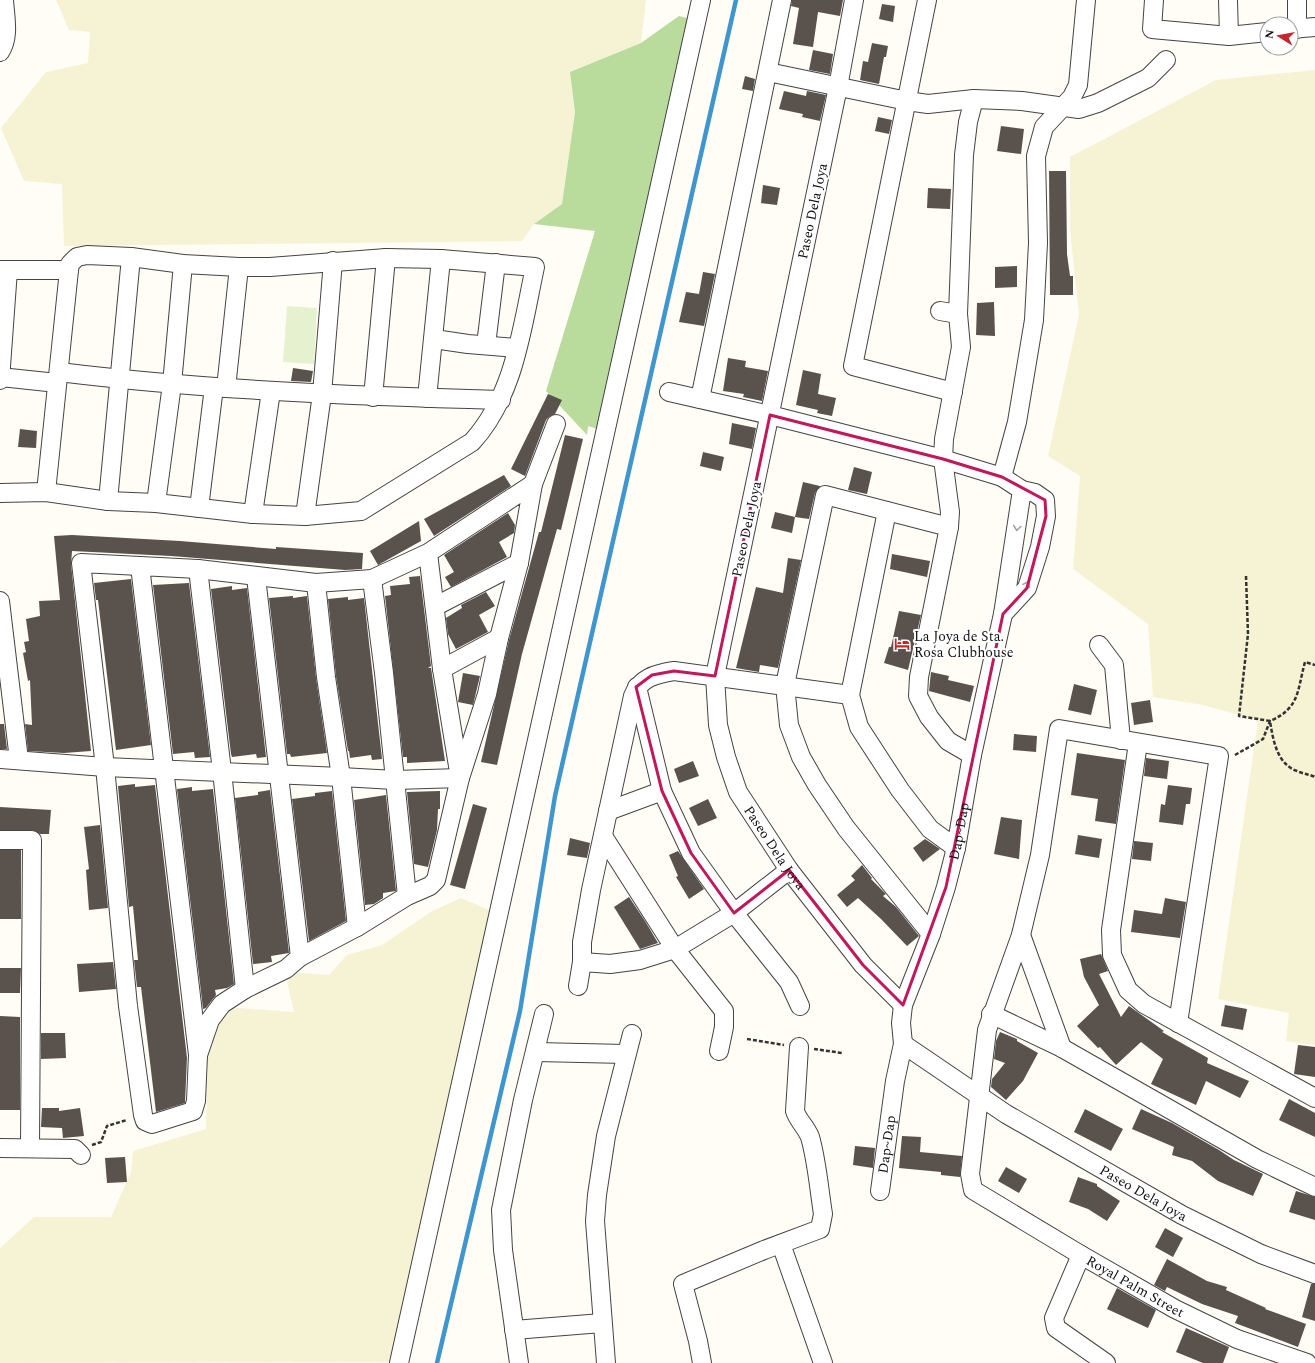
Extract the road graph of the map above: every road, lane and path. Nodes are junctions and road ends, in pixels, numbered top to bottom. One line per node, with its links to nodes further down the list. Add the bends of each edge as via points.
1 (4, 0): 15 (street, via 6,38)
2 (701, 0): 140 (street)
3 (782, 0): 17 (street)
4 (854, 0): 18 (street, Paseo Dela Joya)
5 (927, 0): 20 (street)
6 (1086, 0): 21 (street, via 1078,85)
7 (1154, 0): 14 (street, via 1152,29)
8 (1228, 0): 14 (street)
9 (1297, 0): 10 (street)
10 (1295, 16)
11 (1315, 27): 12 (street)
12 (1299, 29)
13 (1259, 33): 14 (street)
14 (1229, 36)
15 (0, 52)
16 (1166, 60): 21 (street, via 1148,78 1098,103 1079,109)
17 (768, 72): 18 (street); 48 (street)
18 (838, 87): 20 (street); 50 (street, Paseo Dela Joya)
19 (974, 99): 20 (street, via 928,104); 21 (street, via 1022,100); 32 (street, via 964,155)
20 (907, 102): 44 (street, via 853,366)
21 (1062, 108): 53 (street, via 1044,127 1036,156 1038,243 1034,320 1017,422)
22 (131, 257): 27 (street); 30 (street, via 77,256 70,264); 39 (street)
23 (386, 258): 24 (street); 25 (street); 46 (street)
24 (441, 259): 26 (street); 33 (street)
25 (333, 261): 28 (street); 45 (street)
26 (496, 263): 34 (street); 35 (street, via 535,267)
27 (183, 264): 28 (street); 40 (street)
28 (239, 267): 41 (street)
29 (4, 270): 30 (street); 36 (street)
30 (69, 270): 37 (street)
31 (940, 310): 32 (street)
32 (958, 314): 44 (street, via 961,347)
33 (434, 339): 34 (street); 47 (street)
34 (486, 345): 35 (street)
35 (517, 348): 49 (street)
36 (0, 377): 37 (street); 38 (street)
37 (58, 377): 39 (street); 56 (street)
38 (0, 380)
39 (120, 380): 40 (street); 58 (street)
40 (172, 384): 41 (street); 59 (street)
41 (220, 388): 42 (street); 60 (street)
42 (271, 391): 45 (street); 62 (street)
43 (669, 392): 48 (street)
44 (953, 392): 52 (street)
45 (322, 394): 46 (street); 63 (street)
46 (373, 397): 47 (street)
47 (427, 398): 49 (street)
48 (700, 399): 50 (street)
49 (501, 400): 63 (street, via 485,428 472,442 361,511)
50 (770, 415): 52 (street); 80 (street, Paseo Dela Joya)
51 (556, 424): 54 (street)
52 (943, 459): 53 (street); 64 (street, via 950,512)
53 (1002, 477): 55 (street)
54 (533, 484): 65 (street); 66 (street)
55 (1022, 490): 75 (street, Dap~Dap, one-way to 75); 75 (street, one-way to 55, via 1027,588 1040,547 1046,516 1045,500 1034,493)
56 (46, 492): 57 (street); 58 (street)
57 (0, 493)
58 (108, 501): 59 (street)
59 (156, 503): 60 (street)
60 (199, 508): 62 (street)
61 (887, 511): 64 (street); 81 (street, via 825,495); 83 (street)
62 (253, 514): 63 (street)
63 (305, 516)
64 (949, 527): 86 (street, via 919,677 918,696 929,717 948,741)
65 (428, 553): 71 (street); 74 (street)
66 (519, 563): 74 (street); 76 (street)
67 (140, 566): 68 (street); 90 (street, via 80,563); 91 (street)
68 (198, 569): 70 (street); 92 (street)
69 (1246, 576): 84 (path, via 1248,634 1239,716)
70 (256, 577): 72 (street); 93 (street)
71 (372, 579): 72 (street); 97 (street)
72 (316, 583): 94 (street, via 326,677)
73 (0, 601): 88 (street)
74 (436, 606): 79 (street)
75 (1003, 614): 86 (street, Dap~Dap)
76 (499, 638): 79 (street); 96 (street, via 486,694)
77 (1099, 645): 85 (street, via 1114,665)
78 (1315, 665): 84 (path, via 1305,662 1293,706 1284,715)
79 (442, 669): 96 (street)
80 (715, 676): 81 (street); 82 (street, via 674,671 652,675); 103 (street, Paseo Dela Joya, via 718,725 738,792)
81 (785, 685): 83 (street); 107 (street, via 789,725 801,757 816,785 846,828)
82 (636, 686): 98 (street); 99 (street)
83 (850, 695): 102 (street, via 859,727 900,790 930,829)
84 (1270, 721): 89 (path, via 1263,739); 95 (path, via 1274,747 1285,762 1295,771)
85 (1130, 741): 89 (street, via 1219,756); 108 (street, via 1059,729 1040,855); 118 (street, via 1111,930 1112,955 1128,990 1144,1004)
86 (972, 755): 102 (street, Dap~Dap)
87 (0, 759): 88 (street)
88 (19, 760): 90 (street)
89 (1218, 764): 118 (street)
90 (105, 767): 91 (street); 129 (street, via 128,1006)
91 (163, 769): 92 (street); 126 (street)
92 (222, 771): 93 (street); 113 (street)
93 (279, 774): 94 (street); 110 (street)
94 (341, 777): 97 (street); 106 (street)
95 (1315, 777)
96 (460, 778): 97 (street); 104 (street, via 436,880 430,886)
97 (395, 780): 104 (street)
98 (662, 791): 99 (street); 105 (street, via 691,853)
99 (608, 811): 100 (street)
100 (603, 836): 109 (street); 111 (street, via 584,927)
101 (0, 840): 130 (street, via 32,840)
102 (956, 848): 107 (street, Dap~Dap)
103 (789, 870): 105 (street); 114 (street, Paseo Dela Joya, via 863,965)
104 (407, 896): 106 (street)
105 (734, 913): 109 (street); 115 (street, via 789,982)
106 (357, 927): 110 (street)
107 (931, 934): 114 (street, Dap~Dap)
108 (1022, 935): 117 (street); 122 (street)
109 (676, 949): 111 (street, via 640,960 610,964); 123 (street, via 724,1011)
110 (300, 958): 113 (street, via 286,969)
111 (582, 962): 112 (street)
112 (578, 986)
113 (245, 989): 126 (street, via 222,1004 210,1020)
114 (903, 1005): 120 (street, Dap~Dap)
115 (800, 1006)
116 (544, 1014): 124 (street)
117 (992, 1014): 122 (street); 127 (street, via 987,1030)
118 (1178, 1023): 128 (street)
119 (632, 1034): 125 (street)
120 (903, 1044): 127 (street, Paseo Dela Joya); 134 (street, Dap~Dap, via 895,1081)
121 (799, 1047): 135 (street, via 795,1111 810,1138 823,1214 820,1229)
122 (1062, 1048): 133 (street, via 1256,1159)
123 (719, 1051)
124 (536, 1052): 125 (street); 139 (street, via 523,1100 501,1210 503,1250)
125 (626, 1054): 138 (street, via 606,1136 597,1195 595,1221)
126 (198, 1055): 129 (street, via 196,1101 193,1111 152,1124 145,1121)
127 (978, 1097): 136 (street, Royal Palm Street, via 970,1174 973,1190); 137 (street, Paseo Dela Joya, via 1182,1215 1261,1254)
128 (1315, 1098)
129 (143, 1116): 132 (path, via 107,1126 101,1142)
130 (30, 1147): 131 (street); 132 (street)
131 (0, 1148)
132 (78, 1152)
133 (1315, 1187)
134 (880, 1191)
135 (781, 1244): 143 (street, via 683,1284); 144 (street)
136 (1081, 1255): 145 (street, via 1054,1318 1056,1328); 146 (street, Royal Palm Street, via 1175,1309 1237,1339)
137 (1315, 1274)
138 (602, 1323): 139 (street); 142 (street)
139 (514, 1330): 141 (street)
140 (399, 1363)
141 (519, 1363)
142 (606, 1363)
143 (702, 1363)
144 (823, 1363)
145 (1106, 1363)
146 (1307, 1363)

